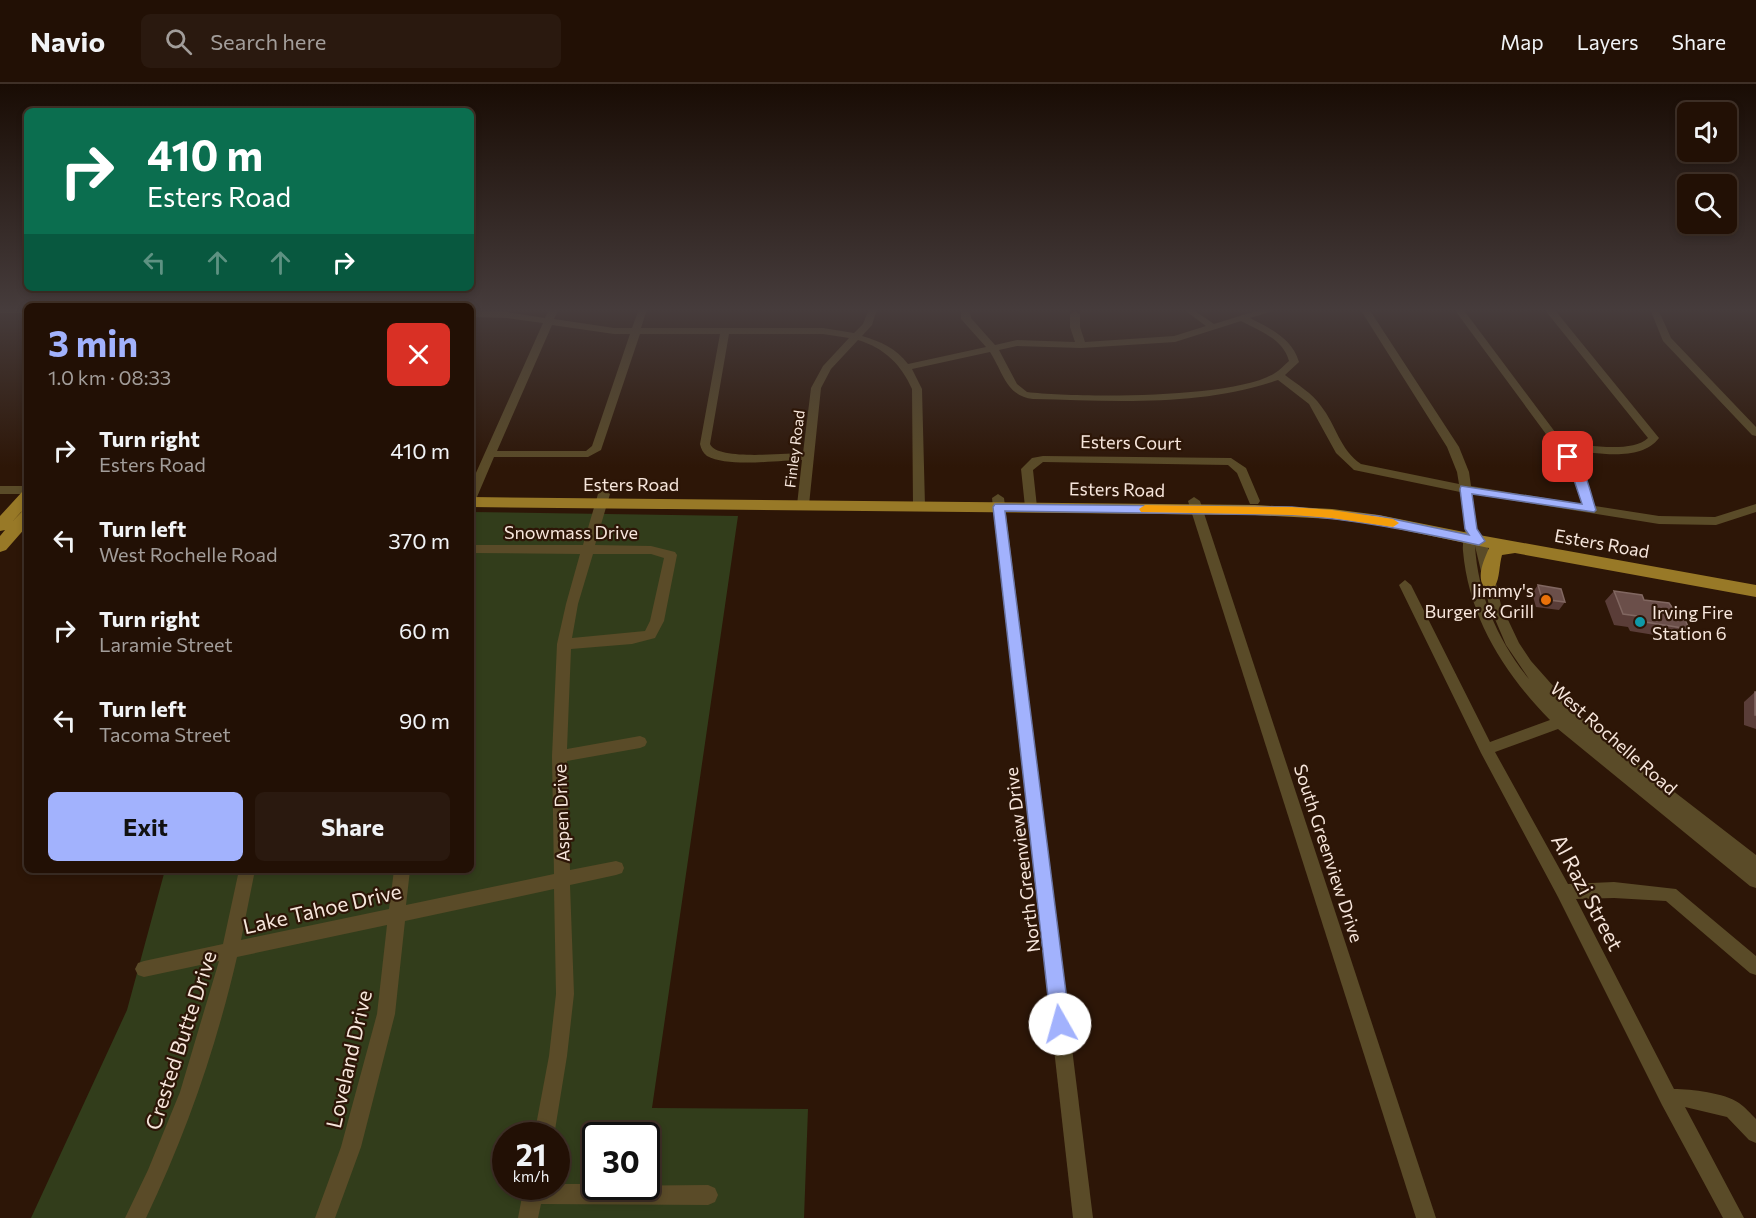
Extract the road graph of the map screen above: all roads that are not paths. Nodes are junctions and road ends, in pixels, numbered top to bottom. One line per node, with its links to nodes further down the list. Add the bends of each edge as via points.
1 (530, 362): 18 (street)
2 (624, 362): 18 (street, via 593,452)
3 (720, 362): 19 (street, via 706,449 725,456)
4 (834, 362): 19 (street, Finley Road, via 816,388)
5 (901, 362): 13 (street)
6 (929, 362): 13 (street)
7 (1003, 362): 14 (street, via 1013,386 1024,395 1151,398 1223,391)
8 (1294, 362): 14 (street)
9 (1399, 362): 21 (street, West Rochelle Road, via 1453,447)
10 (1497, 362): 17 (street)
11 (1592, 362): 17 (street, via 1654,438 1650,444 1627,451)
12 (1686, 362): 15 (street)
13 (907, 367): 31 (street, via 917,388)
14 (1279, 376): 21 (street, via 1321,412 1347,462 1377,472)
15 (1751, 422): 16 (street)
16 (1756, 434)
17 (1560, 447): 37 (street, via 1576,467)
18 (490, 454): 20 (street)
19 (808, 456): 29 (street, Finley Road)
20 (474, 489)
21 (1465, 489): 37 (street); 40 (street, West Rochelle Road)
22 (0, 490): 23 (street)
23 (24, 496)
24 (24, 496): 26 (street)
25 (474, 496): 28 (main road, Esters Road)
26 (0, 498)
27 (24, 498): 39 (main road)
28 (603, 499): 29 (main road, Esters Road); 44 (street, Aspen Drive)
29 (803, 501): 31 (main road, Esters Road)
30 (1254, 501): 33 (street, Esters Court, via 1242,471 1231,462 1043,459 1027,469); 34 (main road, Esters Road); 40 (main road, Esters Road, via 1357,509)
31 (918, 502): 32 (main road, Esters Road)
32 (998, 503): 33 (main road, Esters Road); 75 (street, North Greenview Drive)
33 (1030, 503): 34 (main road, Esters Road)
34 (1195, 505): 40 (main road, Esters Road, via 1332,514); 76 (street, South Greenview Drive)
35 (0, 508): 39 (main road)
36 (1756, 508): 37 (street, via 1716,521 1679,522)
37 (1590, 510)
38 (24, 520): 41 (main road)
39 (0, 526)
40 (1473, 536): 42 (main road, Esters Road); 45 (main road, Esters Road); 47 (street, West Rochelle Road); 51 (street, West Rochelle Road, via 1474,581 1485,621 1516,672)
41 (0, 546)
42 (1518, 548): 45 (main road, Esters Road); 47 (main road, via 1496,551)
43 (474, 549): 44 (street, Snowmass Drive)
44 (587, 551): 50 (street, Aspen Drive); 50 (street, Snowmass Drive, via 651,550 671,555 657,621 650,634 632,639)
45 (1612, 560): 46 (main road, Esters Road); 49 (main road, Esters Road)
46 (1756, 581)
47 (1489, 582): 51 (street, West Rochelle Road, via 1513,645)
48 (1405, 585): 53 (street, Al Razi Street)
49 (1756, 591)
50 (564, 644): 54 (street, Aspen Drive)
51 (1567, 720): 53 (street); 55 (street, West Rochelle Road); 60 (street, West Rochelle Road)
52 (640, 742): 54 (street)
53 (1486, 749): 61 (street, Al Razi Street)
54 (559, 756): 59 (street, Aspen Drive)
55 (1756, 865)
56 (616, 868): 59 (street, Lake Tahoe Drive)
57 (246, 873): 63 (street, Crested Butte Drive)
58 (402, 873): 62 (street, Loveland Drive)
59 (563, 880): 62 (street, Lake Tahoe Drive); 67 (street, Aspen Drive, via 565,994)
60 (1756, 881)
61 (1564, 892): 64 (street, via 1670,894); 66 (street, Al Razi Street)
62 (397, 914): 63 (street, Lake Tahoe Drive); 73 (street, Loveland Drive, via 383,1026 351,1147)
63 (232, 951): 65 (street, Lake Tahoe Drive); 72 (street, Crested Butte Drive, via 200,1062 168,1149)
64 (1756, 968)
65 (144, 969)
66 (1669, 1098): 68 (street, via 1692,1098 1732,1109); 77 (street, Al Razi Street)
67 (546, 1122)
68 (1756, 1133)
69 (570, 1191): 70 (street)
70 (708, 1195)
71 (532, 1200): 74 (street)
72 (135, 1218)
73 (325, 1218)
74 (528, 1218)
75 (1083, 1218)
76 (1426, 1218)
77 (1734, 1218)

